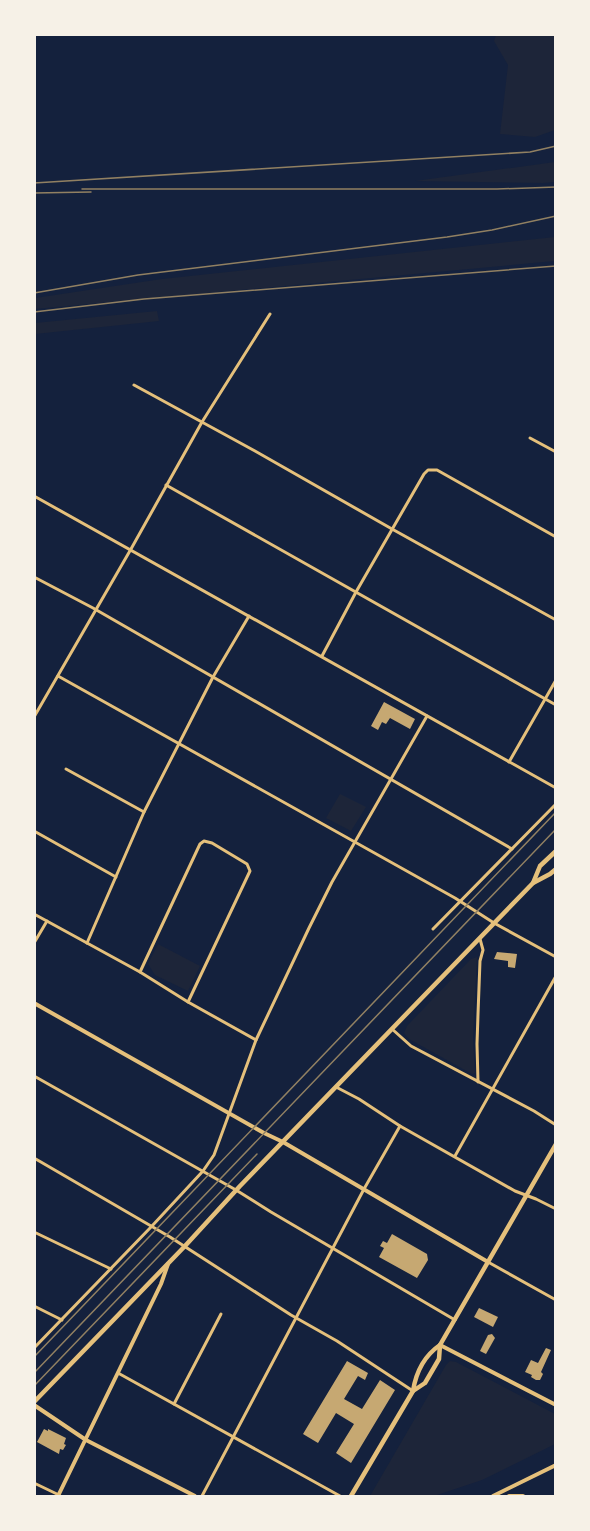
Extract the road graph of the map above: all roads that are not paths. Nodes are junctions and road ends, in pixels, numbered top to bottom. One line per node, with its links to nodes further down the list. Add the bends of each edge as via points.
1 (270, 314): 3 (street)
2 (135, 385): 3 (street)
3 (202, 422): 6 (street); 8 (street)
4 (530, 438): 5 (street)
5 (555, 452)
6 (166, 485): 10 (street); 12 (street)
7 (34, 496): 10 (street)
8 (392, 529): 9 (street, via 424,474 436,470); 12 (street); 15 (street)
9 (555, 537)
10 (131, 549): 13 (street); 14 (street)
11 (34, 577): 13 (street)
12 (356, 592): 16 (street); 20 (street)
13 (96, 609): 17 (street); 18 (street)
14 (249, 616): 16 (street); 18 (street)
15 (555, 620)
16 (322, 656): 22 (street)
17 (58, 676): 23 (street); 24 (street)
18 (213, 677): 24 (street); 27 (street)
19 (555, 680): 20 (street)
20 (545, 699): 21 (street); 25 (street)
21 (555, 705)
22 (427, 716): 25 (street); 27 (street)
23 (34, 717)
24 (178, 744): 30 (street); 32 (street)
25 (508, 762): 28 (street)
26 (66, 769): 30 (street)
27 (390, 780): 32 (street); 33 (street)
28 (555, 788)
29 (555, 804): 33 (street)
30 (144, 812): 36 (street)
31 (34, 831): 36 (street)
32 (355, 842): 38 (street); 52 (street)
33 (512, 849): 38 (street)
34 (555, 851): 37 (main road, via 540,866)
35 (555, 869): 37 (main road)
36 (116, 877): 45 (street)
37 (533, 883): 41 (main road)
38 (460, 901): 41 (street); 42 (street)
39 (34, 914): 40 (street)
40 (47, 921): 44 (street); 45 (street)
41 (494, 923): 43 (main road); 46 (street)
42 (433, 929)
43 (480, 939): 51 (main road); 54 (street, via 483,950)
44 (34, 943)
45 (87, 943): 47 (street)
46 (555, 957)
47 (140, 972): 49 (street); 49 (street, via 200,844 212,843 247,864 250,871)
48 (555, 976): 56 (street)
49 (188, 1002): 52 (street)
50 (34, 1004): 57 (main road)
51 (392, 1029): 54 (street, via 411,1046); 55 (main road)
52 (256, 1040): 57 (street)
53 (34, 1076): 64 (street)
54 (478, 1082): 56 (street)
55 (336, 1087): 59 (street); 60 (main road)
56 (491, 1090): 58 (street); 62 (street)
57 (229, 1113): 60 (main road); 64 (street, via 214,1155)
58 (555, 1125)
59 (400, 1126): 62 (street); 65 (street)
60 (283, 1142): 65 (main road); 66 (main road)
61 (555, 1144): 67 (main road)
62 (454, 1156): 67 (street)
63 (34, 1158): 69 (street)
64 (203, 1171): 66 (street); 69 (street)
65 (364, 1189): 72 (street); 73 (main road)
66 (236, 1190): 71 (main road); 72 (street)
67 (526, 1195): 68 (street); 73 (main road)
68 (555, 1209)
69 (152, 1226): 71 (street); 75 (street)
70 (34, 1232): 75 (street)
71 (185, 1246): 74 (main road); 79 (street)
72 (333, 1249): 79 (street); 81 (street)
73 (488, 1262): 76 (street); 81 (main road)
74 (168, 1264): 84 (main road); 87 (main road)
75 (111, 1269): 80 (street)
76 (555, 1300)
77 (34, 1306): 80 (street)
78 (221, 1314): 88 (street)
79 (297, 1318): 85 (street); 89 (street)
80 (62, 1320): 83 (street)
81 (455, 1320): 82 (main road)
82 (440, 1345): 85 (main road, via 430,1352 415,1377); 85 (main road, via 439,1359 425,1383); 86 (main road)
83 (34, 1348)
84 (118, 1373): 88 (street); 90 (main road)
85 (413, 1390): 97 (main road)
86 (555, 1402)
87 (34, 1403): 90 (main road)
88 (174, 1404): 89 (street)
89 (233, 1437): 95 (street); 96 (street)
90 (86, 1440): 93 (main road); 94 (main road)
91 (555, 1465): 98 (main road)
92 (34, 1483): 93 (street)
93 (58, 1496)
94 (195, 1497)
95 (202, 1497)
96 (340, 1497)
97 (351, 1497)
98 (493, 1497)
99 (509, 1497): 100 (main road)
100 (523, 1497)

